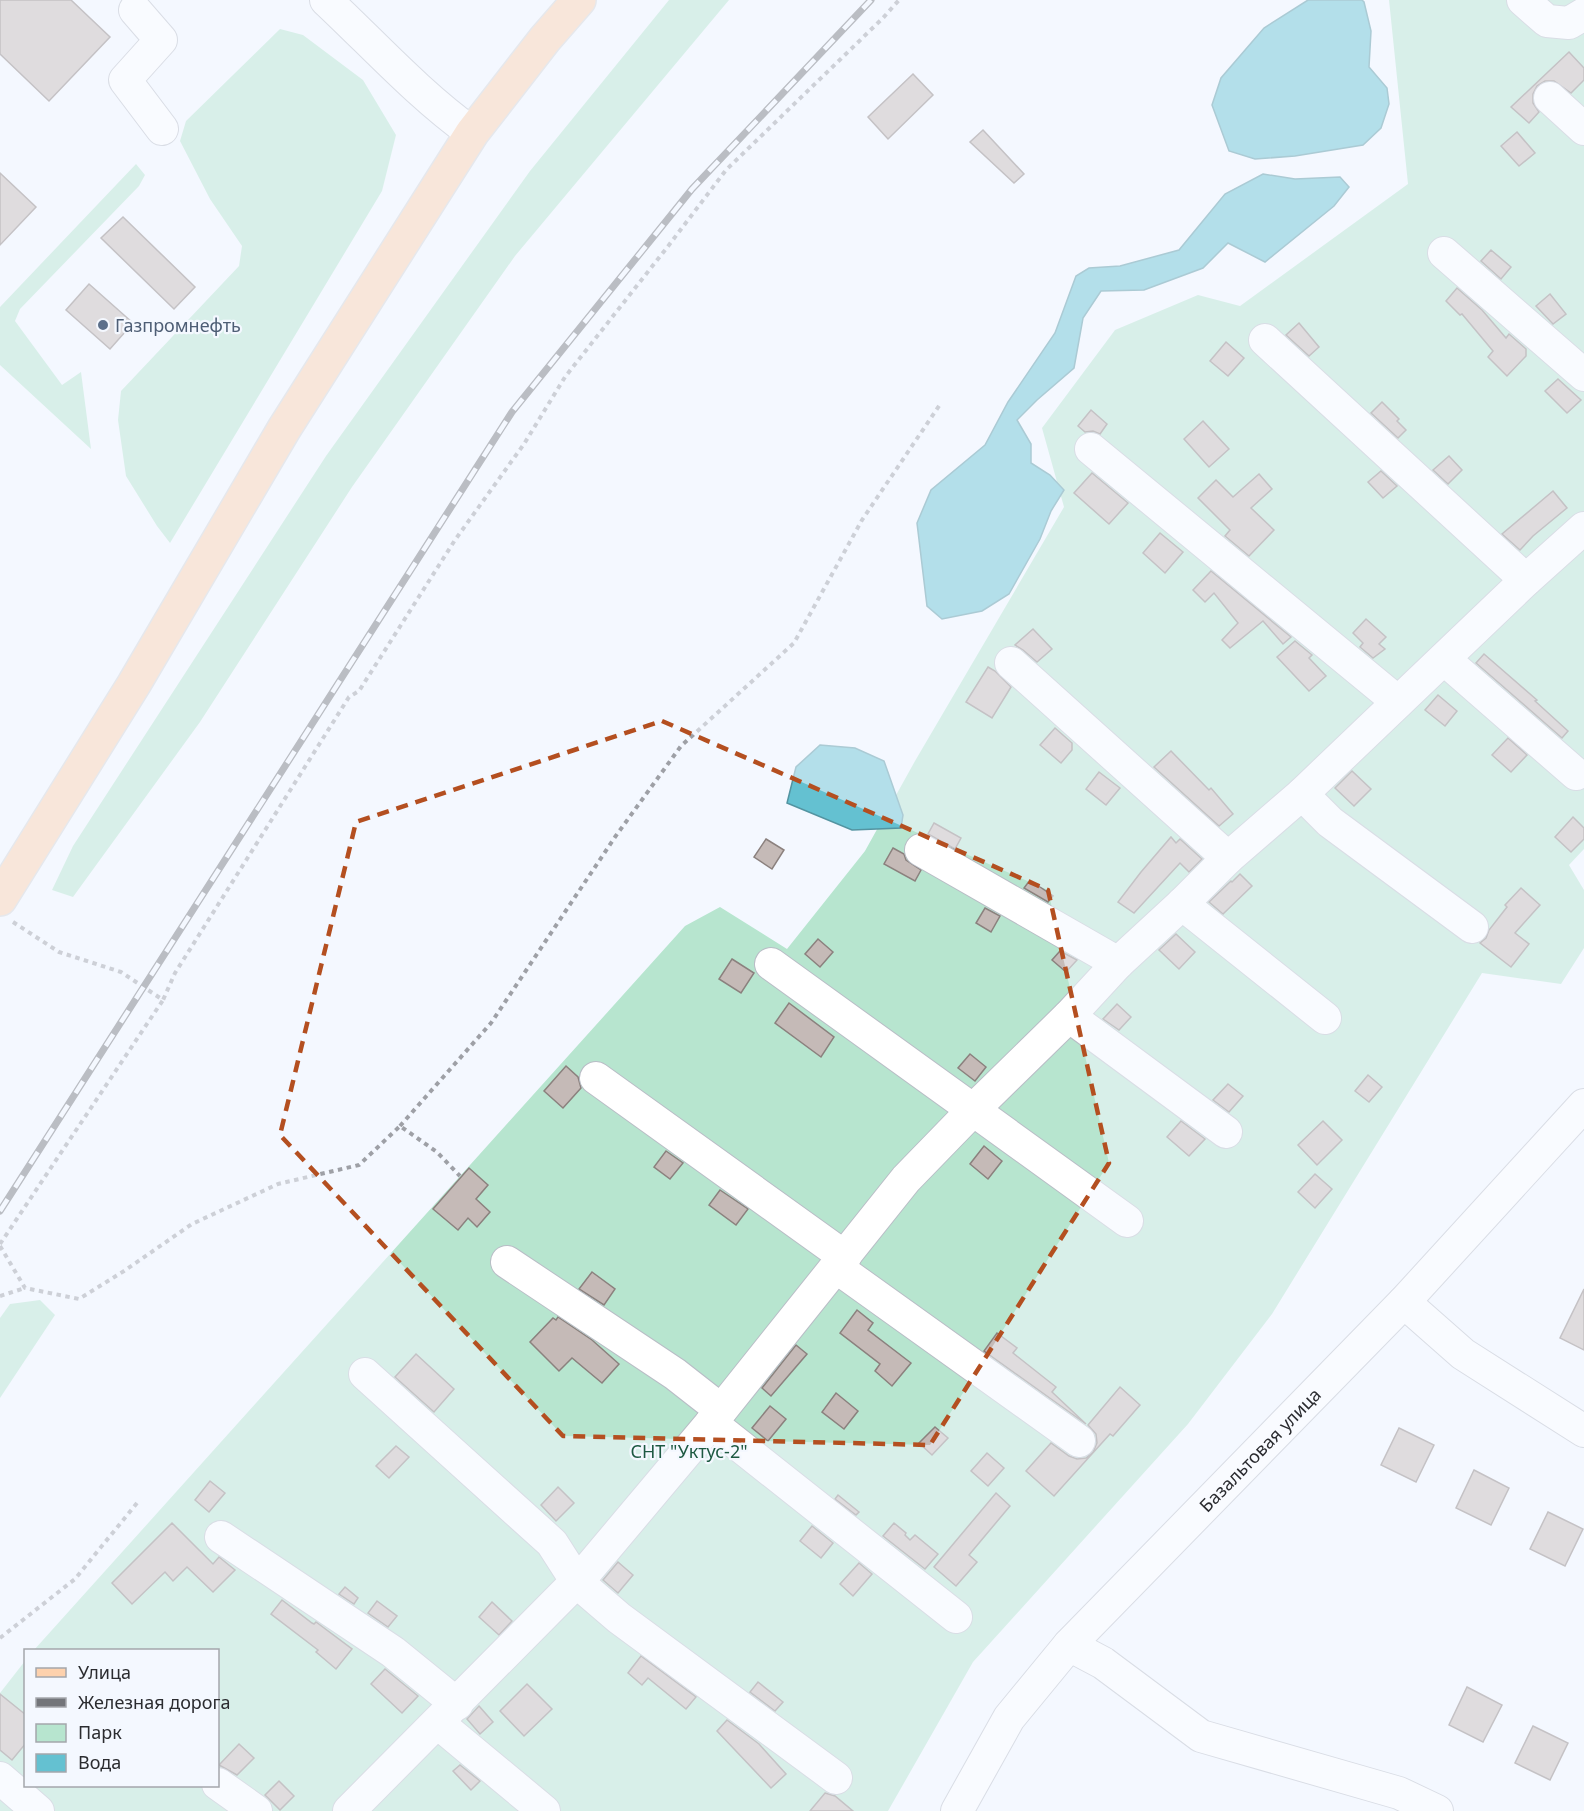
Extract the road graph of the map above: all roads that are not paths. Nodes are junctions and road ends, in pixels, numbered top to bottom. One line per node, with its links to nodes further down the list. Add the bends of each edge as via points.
1 (326, 0): 9 (street, via 381,56)
2 (579, 0): 9 (main road)
3 (1523, 0): 5 (street, via 1547,21 1569,23)
4 (135, 10): 7 (street, via 161,40 126,80)
5 (1584, 14)
6 (1550, 98): 8 (street)
7 (162, 129)
8 (1584, 129)
9 (472, 133): 24 (main road, via 284,429)
10 (1444, 253): 12 (street)
11 (1264, 340): 15 (street)
12 (1584, 375)
13 (1091, 449): 18 (street)
14 (1584, 528): 15 (street)
15 (1526, 580): 16 (street)
16 (1443, 659): 18 (street); 19 (street)
17 (1011, 663): 22 (street)
18 (1398, 702): 20 (street)
19 (1576, 774)
20 (1302, 794): 22 (street); 25 (street, via 1330,822)
21 (921, 850): 27 (street)
22 (1228, 858): 23 (street)
23 (1182, 904): 27 (street); 29 (street)
24 (5, 909)
25 (1472, 927)
26 (771, 963): 32 (street)
27 (1118, 963): 28 (street)
28 (1069, 1016): 32 (street); 33 (street)
29 (1325, 1018)
30 (596, 1078): 36 (street)
31 (1584, 1105): 37 (street, Базальтовая улица)
32 (974, 1109): 34 (street); 36 (street, via 906,1179)
33 (1226, 1132)
34 (1127, 1221)
35 (507, 1262): 39 (street, via 675,1374)
36 (841, 1262): 39 (street); 41 (street)
37 (1404, 1302): 40 (street, via 1463,1354); 45 (street, Базальтовая улица)
38 (365, 1374): 43 (street, via 552,1543)
39 (716, 1417): 43 (street); 44 (street)
40 (1584, 1431)
41 (1079, 1441)
42 (221, 1538): 46 (street, via 393,1652)
43 (577, 1582): 46 (street); 48 (street, via 619,1618)
44 (956, 1617)
45 (1069, 1646): 54 (street, Базальтовая улица, via 1009,1718); 55 (street, via 1103,1663 1201,1736 1399,1793)
46 (448, 1713): 52 (street); 53 (street)
47 (0, 1778): 50 (street)
48 (837, 1778)
49 (219, 1785): 51 (street)
50 (38, 1811)
51 (256, 1811)
52 (349, 1811)
53 (544, 1811)
54 (957, 1811)
55 (1437, 1811)

